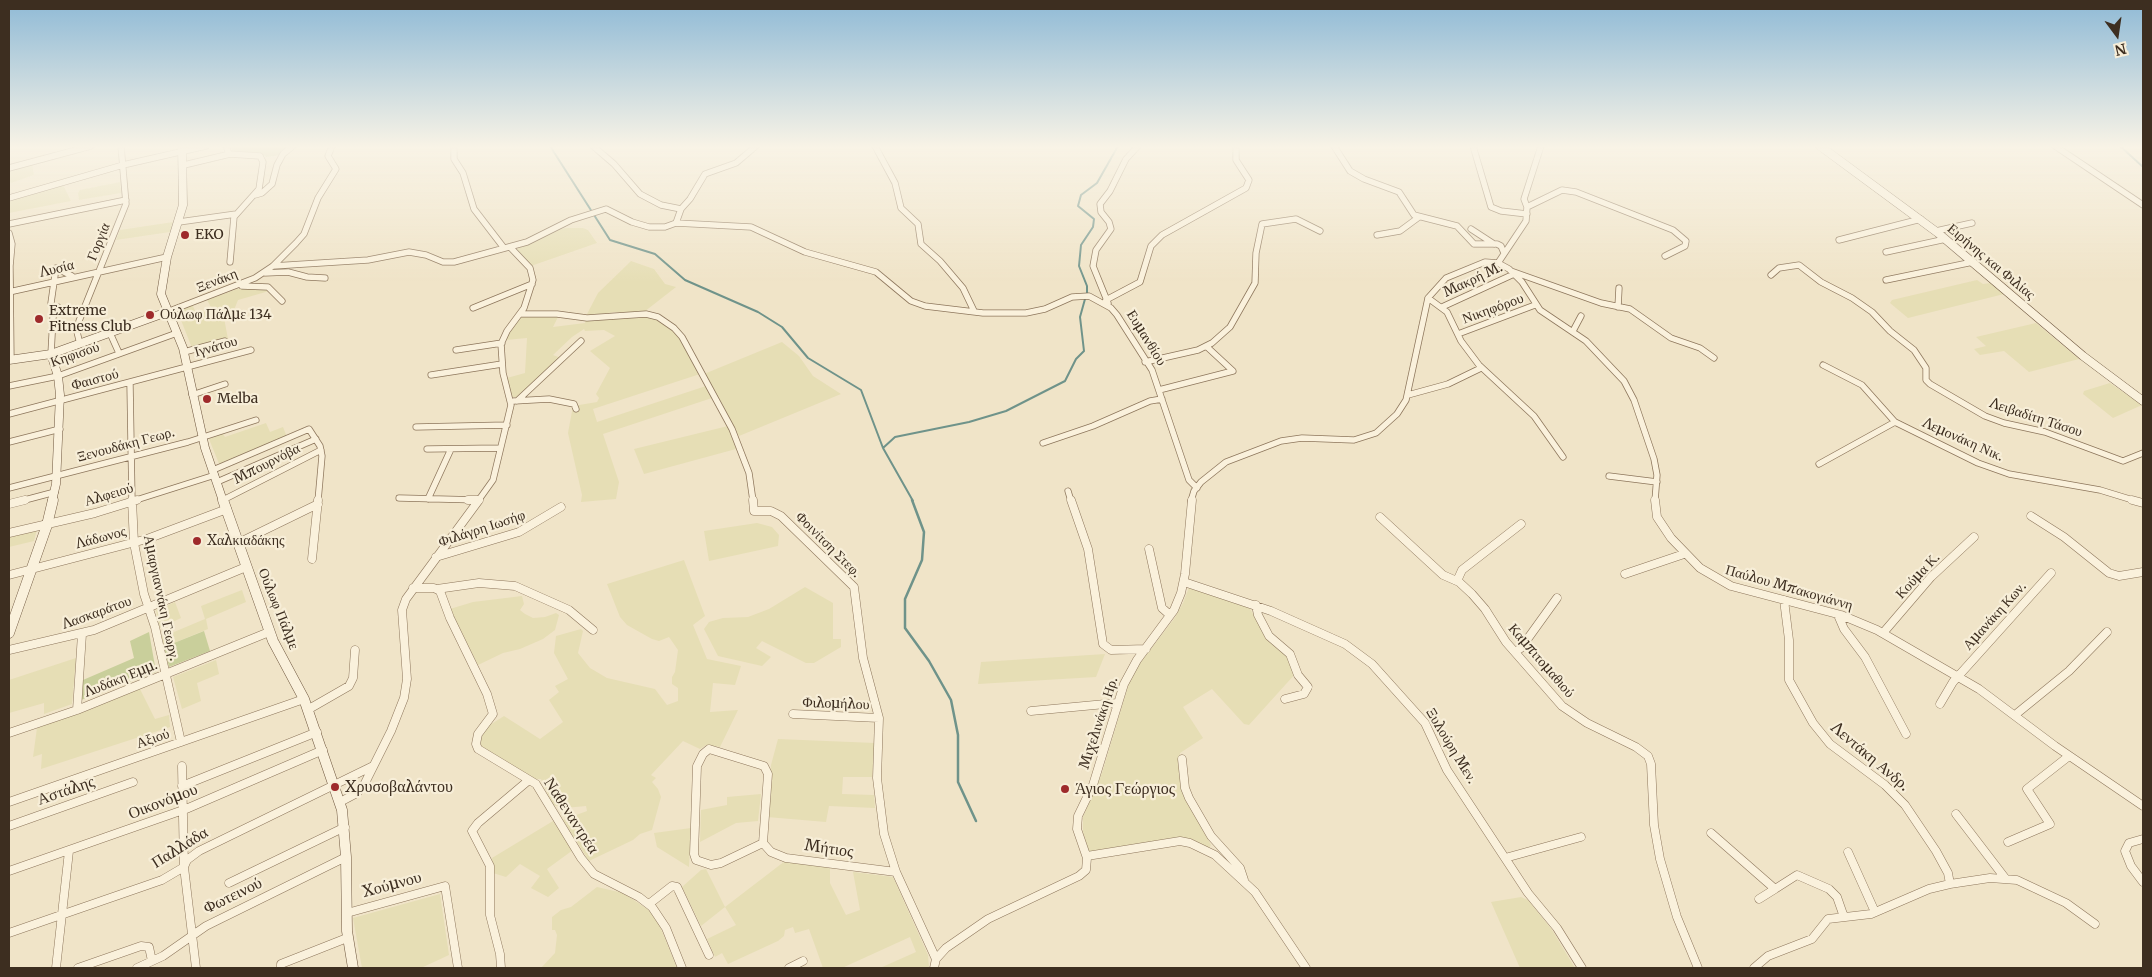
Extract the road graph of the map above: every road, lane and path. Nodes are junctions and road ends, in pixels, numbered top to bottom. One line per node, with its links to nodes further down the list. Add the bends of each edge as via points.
1 (31, 192): 21 (street)
2 (125, 192): 22 (street, Γοργία)
3 (183, 192): 30 (street, Ούλωφ Πάλμε)
4 (256, 192): 20 (street)
5 (264, 192): 20 (street)
6 (322, 192): 51 (street, Ξενάκη, via 302,238)
7 (469, 192): 42 (street, via 474,209)
8 (638, 192): 25 (street, via 665,207)
9 (695, 192): 25 (street)
10 (897, 192): 74 (street, via 901,208 918,224 921,244 963,288)
11 (1110, 192): 65 (street, via 1100,204 1111,229 1096,250 1093,266)
12 (1240, 192): 65 (street, via 1162,235 1151,246 1140,282)
13 (1398, 192): 28 (street)
14 (1486, 192): 27 (street, via 1491,207)
15 (1526, 192): 24 (street)
16 (1559, 192): 24 (street)
17 (1573, 192): 45 (street, via 1666,227 1686,241 1685,246)
18 (1883, 192): 29 (street, Ειρήνης και Φιλίας)
19 (2122, 192): 23 (street)
20 (254, 195): 26 (street)
21 (9, 198)
22 (126, 200): 33 (street); 52 (street, Γοργία)
23 (2143, 205)
24 (1526, 207): 27 (street)
25 (681, 209): 31 (street)
26 (236, 214): 30 (street); 48 (street)
27 (1527, 214): 44 (street, via 1525,224)
28 (1419, 217): 38 (street, via 1400,231); 41 (street, via 1462,228 1474,244)
29 (1921, 219): 36 (street, Ειρήνης και Φιλίας); 40 (street)
30 (179, 222): 47 (street, Ούλωφ Πάλμε)
31 (676, 223): 42 (street, Ευμανθίου, via 665,227 647,226 610,210 601,210 536,239); 74 (street, Ευμανθίου, via 754,228 800,250 876,272 916,303)
32 (1972, 223): 36 (street)
33 (9, 224)
34 (1471, 229): 41 (street)
35 (1320, 231): 86 (street, via 1296,219 1262,224 1256,253 1255,283 1235,321 1225,333)
36 (1936, 231): 39 (street, Ειρήνης και Φιλίας)
37 (9, 233): 46 (street, via 12,244)
38 (1377, 235)
39 (1946, 239): 43 (street); 50 (street, Ειρήνης και Φιλίας)
40 (1839, 240)
41 (1494, 244): 44 (street, via 1501,246)
42 (507, 248): 51 (street, via 450,262 409,252 368,260); 60 (street, via 531,270)
43 (1886, 252)
44 (1504, 253): 49 (street)
45 (1665, 256)
46 (10, 257): 63 (street)
47 (167, 257): 52 (street, Λυσία); 75 (street, Ούλωφ Πάλμε, via 161,291)
48 (230, 262)
49 (1498, 262): 54 (street, Παύλου Μπακογιάννη); 64 (street, Μιχελινάκη Ηρ., via 1483,262 1450,276)
50 (1973, 262): 58 (street); 110 (street, Ειρήνης και Φιλίας, via 2095,367)
51 (273, 266): 53 (street, Ξενάκη)
52 (101, 270): 56 (street, Λυσία); 85 (street, Γοργία, via 78,323)
53 (263, 273): 57 (street, via 288,272 307,278); 61 (street, Ξενάκη)
54 (1513, 273): 68 (street, Παύλου Μπακογιάννη); 69 (street); 70 (street, Μακρή Μ.)
55 (1772, 275): 126 (street, Λειβαδίτη Τάσου, via 1779,268 1799,265 1820,282 1852,298 1914,350 1926,368 1926,380 1930,384 1985,416 2045,432 2122,460)
56 (72, 276): 59 (street, Λυσία); 59 (street, via 56,268)
57 (325, 278)
58 (1886, 280)
59 (54, 281): 63 (street, Λυσία); 67 (street)
60 (532, 284): 72 (street); 76 (street)
61 (237, 286): 66 (street, via 268,287); 75 (street, Ξενάκη)
62 (1619, 288): 69 (street)
63 (10, 292): 93 (street)
64 (1428, 298): 70 (street); 106 (street, Μιχελινάκη Ηρ.)
65 (1106, 300): 73 (street)
66 (282, 301)
67 (51, 303)
68 (1535, 305): 78 (street, Παύλου Μπακογιάννη); 81 (street, Νικηφόρου)
69 (1618, 306): 92 (street, via 1630,308 1670,338 1700,348)
70 (1442, 307): 81 (street)
71 (58, 308): 91 (street, via 53,317)
72 (473, 308)
73 (1111, 308): 74 (street, Ευμανθίου, via 1093,297 1082,295 1032,312); 94 (street, Ευμανθίου)
74 (974, 311)
75 (167, 312): 79 (street); 80 (street, Ούλωφ Πάλμε)
76 (521, 314): 84 (street, via 507,330); 197 (street, Φοινίτση Στεφ., via 585,318 646,314 658,317 677,330 732,429 748,473 754,511 771,510 781,516 854,587 861,649)
77 (1581, 316): 78 (street)
78 (1573, 331): 133 (street, Παύλου Μπακογιάννη, via 1600,354 1628,388 1653,455)
79 (110, 333): 85 (street); 90 (street)
80 (177, 333): 89 (street, Ούλωφ Πάλμε); 90 (street, Κηφισού)
81 (1458, 334): 98 (street)
82 (225, 341): 89 (street)
83 (581, 341): 108 (street)
84 (502, 343): 88 (street); 95 (street)
85 (80, 344): 91 (street)
86 (1206, 346): 94 (street); 104 (street, via 1232,371)
87 (251, 350): 97 (street, Ιγνάτου)
88 (456, 350)
89 (184, 352): 97 (street, Ούλωφ Πάλμε)
90 (119, 353): 100 (street, Κηφισού)
91 (51, 354): 93 (street); 100 (street)
92 (1714, 358)
93 (10, 360)
94 (1145, 362): 104 (street, Ευμανθίου)
95 (502, 364): 99 (street); 108 (street)
96 (1823, 365): 114 (street, Λεμονάκη Νικ., via 1862,385)
97 (187, 368): 101 (street, Φαιστού); 105 (street, Ούλωφ Πάλμε)
98 (1481, 368): 106 (street, via 1448,384); 128 (street, via 1534,416)
99 (431, 375)
100 (58, 376): 103 (street, Κηφισού); 109 (street)
101 (130, 384): 109 (street, Φαιστού); 127 (street, Αμαργιαννάκη Γεωργ.)
102 (225, 384): 105 (street)
103 (9, 386)
104 (1159, 390): 107 (street, Ευμανθίου)
105 (192, 395): 118 (street, Ούλωφ Πάλμε)
106 (1408, 396): 135 (street, Μιχελινάκη Ηρ., via 1397,414 1370,437 1281,441 1226,462 1205,477)
107 (1162, 399): 121 (street); 135 (street, Ευμανθίου, via 1189,480)
108 (514, 401): 111 (street, via 549,399 574,404); 115 (street)
109 (60, 402): 112 (street, Φαιστού); 117 (street)
110 (2143, 402)
111 (576, 409)
112 (9, 414)
113 (256, 420): 118 (street, Ξενουδάκη Γεωρ.)
114 (1895, 422): 129 (street); 142 (street, Λεμονάκη Νικ., via 1995,470 2100,490)
115 (507, 425): 116 (street); 122 (street)
116 (416, 427)
117 (60, 429): 120 (street); 130 (street)
118 (202, 438): 127 (street, Ξενουδάκη Γεωρ.); 131 (street, Ούλωφ Πάλμε)
119 (316, 439): 125 (street); 131 (street); 131 (street, via 309,429)
120 (9, 442)
121 (1043, 443)
122 (500, 448): 124 (street); 140 (street, via 492,482)
123 (427, 449): 124 (street)
124 (451, 449): 139 (street)
125 (321, 450): 144 (street, Μπουρνόβα); 145 (street)
126 (2143, 453)
127 (130, 457): 130 (street, Ξενουδάκη Γεωρ.); 141 (street, Αμαργιαννάκη Γεωργ.)
128 (1563, 457)
129 (1819, 464)
130 (57, 476): 134 (street, Ξενουδάκη Γεωρ.); 137 (street)
131 (215, 476): 141 (street, Αλφειού); 144 (street, Ούλωφ Πάλμε)
132 (1609, 476): 133 (street)
133 (1657, 482): 156 (street, Παύλου Μπακογιάννη, via 1654,501 1657,517)
134 (9, 488)
135 (1197, 488): 166 (street, Μιχελινάκη Ηρ., via 1191,502)
136 (1068, 491): 182 (street, via 1089,555 1103,644 1111,650)
137 (55, 492): 143 (street); 150 (street)
138 (399, 498): 139 (street)
139 (428, 499): 140 (street)
140 (479, 500): 157 (street)
141 (131, 501): 150 (street, Αλφειού); 153 (street, Αμαργιαννάκη Γεωργ.)
142 (2143, 503)
143 (9, 504)
144 (225, 504): 153 (street, Λάδωνος); 154 (street, Ούλωφ Πάλμε)
145 (318, 504): 154 (street); 158 (street)
146 (561, 507): 157 (street, Φιλάγρη Ιωσήφ, via 519,532)
147 (2031, 516): 161 (street, via 2056,531 2109,573 2119,576)
148 (1380, 517): 165 (street, Καμπιτομαθιού, via 1443,575)
149 (1521, 524): 165 (street, via 1462,570)
150 (47, 525): 151 (street, Αλφειού); 160 (street)
151 (9, 533)
152 (1974, 537): 181 (street, Κούμα Κ., via 1931,578)
153 (134, 543): 160 (street, Λάδωνος); 172 (street, Αμαργιαννάκη Γεωργ.)
154 (238, 543): 159 (street, Ούλωφ Πάλμε)
155 (1149, 549): 174 (street, via 1162,608)
156 (1684, 554): 163 (street); 170 (street, Παύλου Μπακογιάννη, via 1719,581)
157 (436, 557): 167 (street)
158 (312, 559)
159 (246, 567): 172 (street, Λασκαράτου); 177 (street, Ούλωφ Πάλμε)
160 (31, 570): 164 (street, Λάδωνος); 173 (street)
161 (2143, 572)
162 (2051, 573): 187 (street, Αμανάκη Κων.)
163 (1625, 574)
164 (9, 575)
165 (1457, 581): 185 (street, Καμπιτομαθιού, via 1481,603)
166 (1184, 582): 171 (street, Ξυλούρη Μεν.); 174 (street, Μιχελινάκη Ηρ.)
167 (413, 588): 168 (street); 206 (street, via 402,610 406,690)
168 (437, 589): 176 (street, via 479,584 515,586 569,610); 207 (street, Ναθεναντρέα, via 492,708 493,716 478,734 476,746)
169 (1557, 598): 185 (street)
170 (1784, 600): 175 (street, Παύλου Μπακογιάννη); 235 (street, Λεντάκη Ανδρ., via 1790,680 1813,723 1830,744 1878,779 1905,805 1936,851)
171 (1256, 605): 189 (street, via 1269,636 1289,653 1308,687 1302,695); 227 (street, Ξυλούρη Μεν., via 1352,647 1384,674 1425,723 1443,763)
172 (149, 608): 180 (street, Λασκαράτου); 186 (street, Αμαργιαννάκη Γεωργ.)
173 (13, 612): 179 (street)
174 (1170, 615): 182 (street, Μιχελινάκη Ηρ.)
175 (1838, 615): 181 (street, Παύλου Μπακογιάννη); 200 (street, via 1842,627 1865,657)
176 (593, 630)
177 (269, 632): 186 (street, Λυδάκη Εμμ.); 188 (street, Ούλωφ Πάλμε)
178 (2107, 632): 196 (street, via 2069,671)
179 (9, 633)
180 (82, 634): 183 (street, Λασκαράτου); 192 (street)
181 (1883, 634): 187 (street, Παύλου Μπακογιάννη)
182 (1146, 649): 190 (street, Μιχελινάκη Ηρ., via 1129,673)
183 (9, 650)
184 (354, 650): 193 (street, via 353,678 349,686)
185 (1515, 652): 264 (street, Καμπιτομαθιού, via 1562,706 1648,756 1660,859 1677,917)
186 (165, 675): 192 (street, Λυδάκη Εμμ.); 201 (street, Αμαργιαννάκη Γεωργ.)
187 (1958, 676): 191 (street, Αμανάκη Κων.); 196 (street, Παύλου Μπακογιάννη)
188 (304, 699): 193 (street, Ούλωφ Πάλμε); 201 (street, Αξιού)
189 (1285, 699)
190 (1116, 703): 194 (street); 225 (street, Μιχελινάκη Ηρ., via 1093,786 1077,819 1078,834)
191 (1940, 704)
192 (77, 710): 199 (street, Λυδάκη Εμμ.)
193 (309, 710): 198 (street, Ούλωφ Πάλμε)
194 (1031, 711)
195 (792, 714): 197 (street, Φιλομήλου)
196 (2015, 715): 203 (street, Παύλου Μπακογιάννη)
197 (879, 718): 230 (street, Φοινίτση Στεφ., via 879,808)
198 (317, 732): 202 (street, Ούλωφ Πάλμε); 209 (street)
199 (9, 733)
200 (1906, 734)
201 (181, 742): 211 (street, Αξιού)
202 (323, 750): 210 (street, Ούλωφ Πάλμε); 214 (street, Οικονόμου)
203 (2069, 756): 213 (street, Παύλου Μπακογιάννη); 221 (street, via 2027,789 2050,824)
204 (1182, 759): 232 (street, via 1184,788 1189,798 1211,836 1240,868)
205 (182, 766): 209 (street)
206 (374, 766): 210 (street, Παλλάδα); 212 (street, via 362,788)
207 (529, 780): 238 (street, Ναθεναντρέα, via 539,787 591,871); 258 (street, via 472,831 490,866 490,923)
208 (133, 782): 216 (street, Αστάλης)
209 (182, 786): 214 (street)
210 (334, 787): 212 (street, Ούλωφ Πάλμε); 228 (street, Παλλάδα, via 198,851)
211 (9, 802)
212 (340, 802): 217 (street, Ούλωφ Πάλμε)
213 (2143, 806)
214 (183, 810): 223 (street, Οικονόμου); 228 (street)
215 (1956, 814): 231 (street)
216 (9, 826)
217 (345, 827): 226 (street, Ούλωφ Πάλμε); 234 (street, Φωτεινού)
218 (1711, 833): 236 (street)
219 (1581, 837): 227 (street)
220 (2143, 838): 233 (street, via 2129,843 2125,851)
221 (2008, 842)
222 (763, 843): 222 (street, via 767,769 714,749 708,750 699,760 697,769 696,860 711,865 721,863); 230 (street, Μήτιος, via 771,852 786,858)
223 (69, 851): 229 (street, Οικονόμου); 241 (street)
224 (1848, 852): 239 (street)
225 (1086, 856): 232 (street, via 1185,842 1218,857); 248 (street, via 1085,872 983,923 946,948)
226 (346, 857): 240 (street, Ούλωφ Πάλμε); 245 (street, Φωτεινού)
227 (1505, 858): 263 (street, Ξυλούρη Μεν., via 1528,893 1558,928)
228 (184, 867): 241 (street, Παλλάδα, via 162,880); 245 (street)
229 (9, 870)
230 (896, 872): 248 (street, Φοινίτση Στεφ.)
231 (2005, 878): 235 (street); 243 (street, via 2017,880 2056,898)
232 (1244, 880): 262 (street)
233 (2143, 882)
234 (230, 883)
235 (1950, 884): 239 (street, via 1929,889)
236 (1775, 889): 237 (street); 242 (street, via 1799,876 1832,891)
237 (1759, 899)
238 (649, 904): 247 (street, via 672,886 677,887); 259 (street, Ναθεναντρέα, via 666,928)
239 (1875, 912): 242 (street)
240 (346, 913): 246 (street, Ούλωφ Πάλμε); 257 (street, Χούμνου, via 445,886)
241 (62, 914): 244 (street, Παλλάδα); 251 (street)
242 (1844, 917): 265 (street, via 1828,918 1812,939 1768,956)
243 (2095, 924)
244 (9, 932)
245 (193, 934): 249 (street, Φωτεινού); 254 (street)
246 (347, 938): 255 (street, via 281,964); 256 (street, Ούλωφ Πάλμε)
247 (709, 955)
248 (936, 959): 261 (street)
249 (152, 961): 252 (street, via 148,947 142,946); 253 (street, Φωτεινού)
250 (804, 961): 260 (street)
251 (56, 968)
252 (78, 968)
253 (137, 968)
254 (196, 968)
255 (282, 968)
256 (353, 968)
257 (458, 968)
258 (501, 968)
259 (682, 968)
260 (789, 968)
261 (934, 968)
262 (1306, 968)
263 (1582, 968)
264 (1698, 968)
265 (1754, 968)

